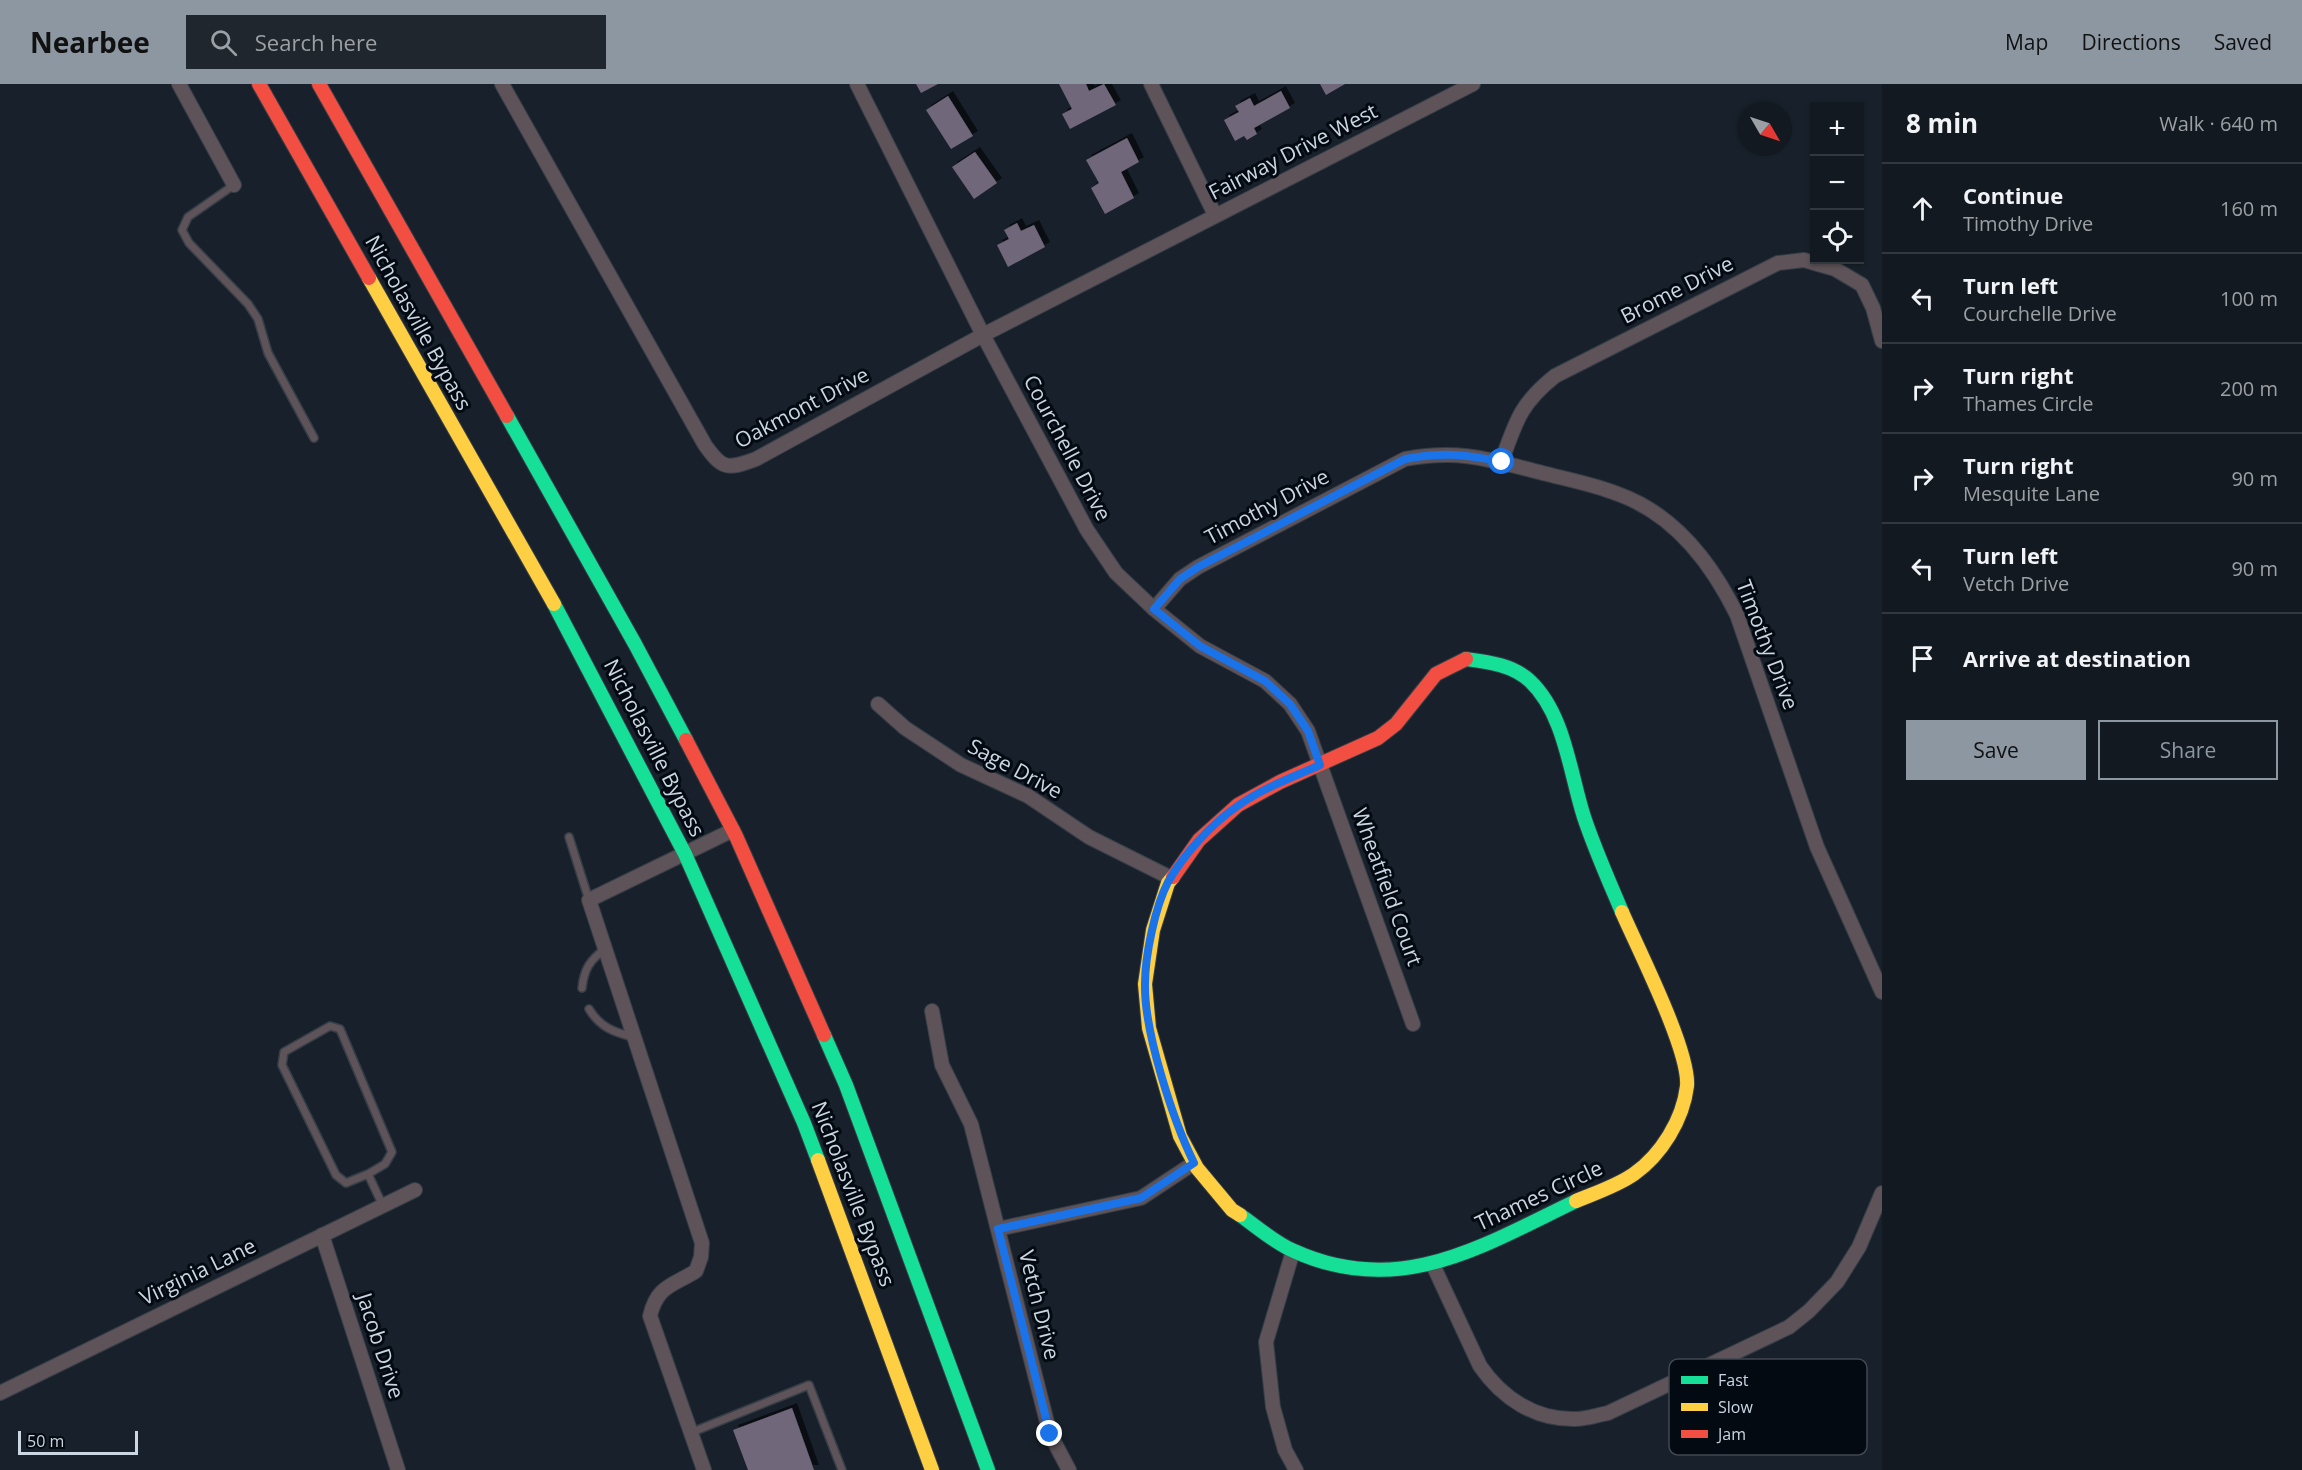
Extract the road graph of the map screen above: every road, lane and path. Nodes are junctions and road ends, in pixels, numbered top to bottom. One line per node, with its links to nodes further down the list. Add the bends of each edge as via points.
1 (179, 84): 8 (street)
2 (259, 84): 20 (main road, Nicholasville Bypass, via 568,629)
3 (319, 84): 18 (main road, Nicholasville Bypass, via 640,654)
4 (502, 84): 11 (street, Oakmont Drive, via 705,445 723,465 735,467 756,459)
5 (857, 84): 11 (street, Courchelle Drive)
6 (1151, 84): 9 (street)
7 (1473, 84): 9 (street, Fairway Drive West)
8 (234, 185): 13 (lane, via 188,217 182,230 189,243 234,288 258,319 268,354)
9 (1215, 215): 10 (street, Fairway Drive West)
10 (1132, 259): 11 (street, Oakmont Drive)
11 (983, 335): 15 (street, Courchelle Drive, via 1086,530 1116,573)
12 (1882, 341): 14 (street, Brome Drive, via 1862,285 1835,268 1804,260 1778,263 1555,376 1533,394 1516,421)
13 (314, 438)
14 (1502, 462): 15 (street, Timothy Drive, via 1437,453 1405,459 1198,567 1180,579); 25 (street, Timothy Drive, via 1620,494 1659,516 1688,540 1719,579 1737,615 1817,847)
15 (1154, 609): 17 (street, Courchelle Drive, via 1200,646 1265,681 1290,704 1308,731)
16 (878, 704): 21 (street, Sage Drive, via 904,728 961,765 1028,796 1089,837)
17 (1320, 765): 21 (main road, Thames Circle, via 1238,805 1199,840); 28 (street, Wheatfield Court); 38 (main road, Thames Circle, via 1378,738 1396,724 1436,674 1466,659 1497,662 1535,686 1549,708 1588,830 1683,1055 1687,1085 1681,1112 1664,1145 1634,1174 1466,1254)
18 (733, 830): 20 (street); 47 (main road, Nicholasville Bypass, via 846,1085)
19 (569, 837): 22 (lane)
20 (686, 854): 22 (street); 46 (main road, Nicholasville Bypass, via 808,1132)
21 (1171, 878): 30 (main road, Thames Circle, via 1153,930 1144,984 1149,1028 1180,1136)
22 (589, 900): 23 (street)
23 (605, 949): 24 (lane, via 584,971); 29 (street)
24 (582, 988)
25 (1882, 992)
26 (590, 1009): 29 (lane, via 597,1022)
27 (932, 1011): 35 (street, Vetch Drive, via 942,1065 971,1124)
28 (1413, 1024)
29 (634, 1037): 42 (street, via 702,1243 696,1271 661,1290 650,1316)
30 (1194, 1163): 35 (street, via 1141,1198); 37 (main road, Thames Circle, via 1232,1210)
31 (368, 1174): 31 (lane, via 385,1164 392,1152 339,1029 330,1026 284,1052 282,1065 336,1175 346,1184); 34 (lane)
32 (415, 1190): 34 (street, Virginia Lane)
33 (1882, 1193): 39 (street, via 1859,1247 1837,1282 1809,1311 1789,1327)
34 (382, 1206): 36 (street, Virginia Lane)
35 (998, 1229): 48 (street, Vetch Drive, via 1050,1434)
36 (322, 1235): 41 (street, Virginia Lane); 43 (street, Jacob Drive)
37 (1293, 1251): 38 (main road, Thames Circle, via 1349,1268 1395,1270); 49 (street, via 1266,1342 1273,1407 1285,1450)
38 (1433, 1265): 40 (street, via 1480,1366 1511,1401 1543,1414 1575,1419 1608,1413)
39 (1722, 1359)
40 (1669, 1384)
41 (0, 1393)
42 (690, 1433): 44 (street); 45 (lane, via 809,1385)
43 (398, 1470)
44 (704, 1470)
45 (842, 1470)
46 (932, 1470)
47 (988, 1470)
48 (1069, 1470)
49 (1296, 1470)

